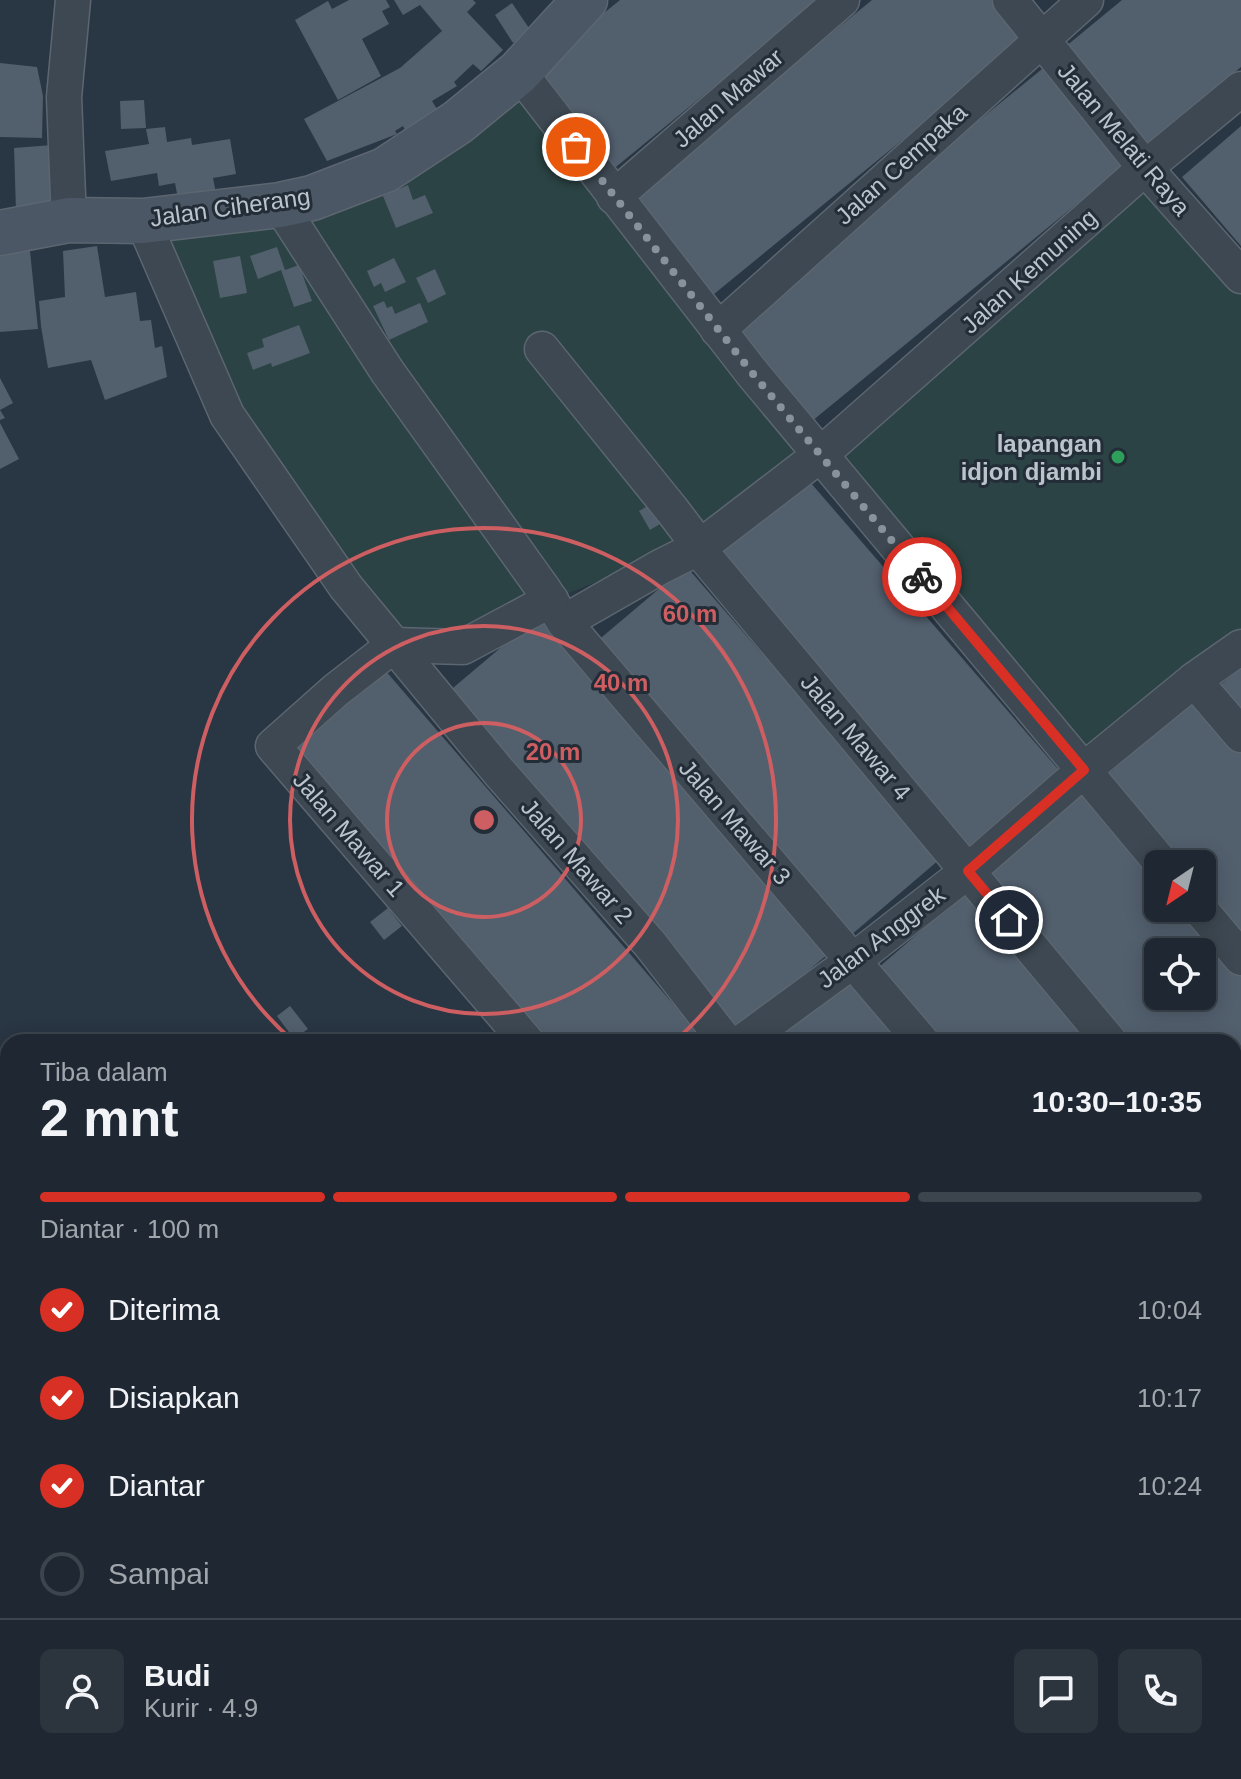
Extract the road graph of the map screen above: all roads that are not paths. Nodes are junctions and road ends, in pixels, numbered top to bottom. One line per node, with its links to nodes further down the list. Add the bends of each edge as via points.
1 (73, 0): 12 (street, via 64,97)
2 (585, 0): 7 (street, Jalan Ciherang)
3 (842, 0): 10 (street, Jalan Mawar)
4 (1010, 0): 6 (street, Jalan Melati Raya)
5 (1086, 0): 6 (street, Jalan Cempaka)
6 (1041, 39): 9 (street, Jalan Melati Raya); 16 (street, Jalan Cempaka)
7 (519, 72): 10 (street); 11 (street, Jalan Ciherang, via 458,122 385,170)
8 (1241, 89): 9 (street, Jalan Kemuning)
9 (1145, 168): 15 (street, Jalan Melati Raya); 18 (street, Jalan Kemuning)
10 (614, 197): 16 (street)
11 (280, 205): 13 (street, Jalan Ciherang); 20 (street, Jalan Mawar 3, via 387,371)
12 (69, 220): 13 (street, Jalan Ciherang); 14 (street, Jalan Ciherang)
13 (143, 221): 21 (street, Jalan Mawar 2, via 227,415 346,587)
14 (0, 233)
15 (1241, 276)
16 (718, 330): 18 (street)
17 (542, 349): 19 (street, Jalan Mawar 4)
18 (820, 455): 19 (street); 25 (street)
19 (700, 547): 20 (street); 27 (street, Jalan Mawar 4)
20 (558, 611): 21 (street, via 463,647); 30 (street, Jalan Mawar 3)
21 (394, 645): 31 (street, Jalan Mawar 1, via 273,746); 32 (street, Jalan Mawar 2, via 650,944)
22 (1241, 647): 23 (street, Jalan Anggrek)
23 (1194, 680): 24 (street); 25 (street, Jalan Anggrek)
24 (1241, 735)
25 (1084, 770): 26 (street); 27 (street, Jalan Anggrek)
26 (1150, 850)
27 (968, 871): 30 (street, Jalan Anggrek); 35 (street, Jalan Mawar 4)
28 (1211, 922): 29 (street)
29 (1241, 958)
30 (854, 960): 33 (street, Jalan Anggrek); 34 (street, Jalan Mawar 3)
31 (520, 1034)
32 (720, 1034)
33 (753, 1034)
34 (915, 1034)
35 (1103, 1034)

